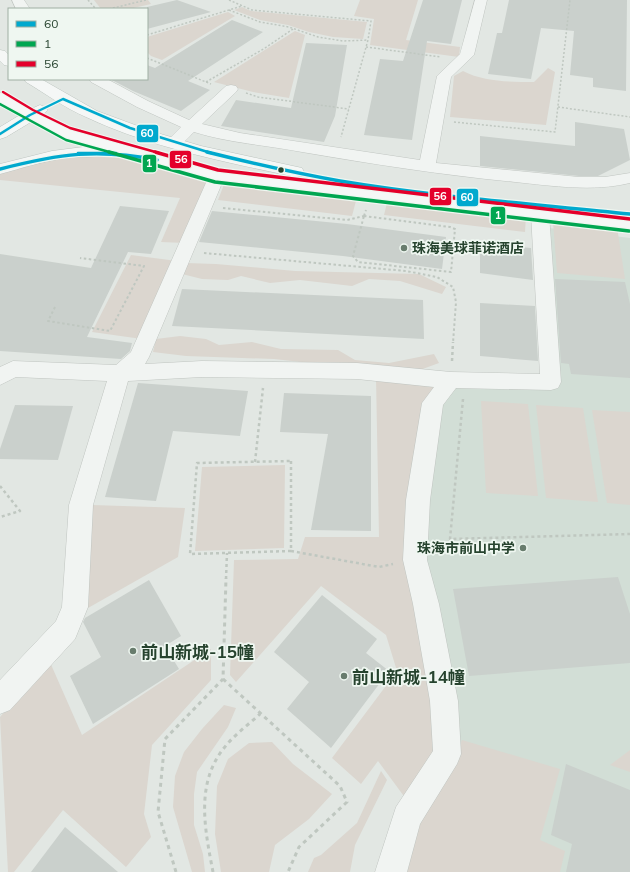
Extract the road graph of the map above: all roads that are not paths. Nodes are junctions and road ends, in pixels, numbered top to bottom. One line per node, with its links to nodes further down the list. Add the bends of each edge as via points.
1 (481, 0): 16 (lane, via 467,55 444,76)
2 (0, 54): 3 (main road)
3 (8, 61)
4 (33, 80): 8 (main road)
5 (98, 80): 11 (lane, via 128,97)
6 (231, 89): 11 (lane)
7 (0, 97): 9 (main road)
8 (63, 98): 9 (main road); 10 (main road)
9 (30, 115): 12 (main road); 13 (main road)
10 (100, 117): 13 (main road); 14 (main road)
11 (192, 126): 14 (lane); 16 (lane, via 220,133)
12 (0, 134)
13 (68, 134): 15 (main road); 17 (main road)
14 (173, 143): 21 (main road, via 349,183)
15 (136, 154): 17 (main road, via 72,152); 18 (main road)
16 (427, 167): 19 (lane, via 576,182 618,181)
17 (0, 168)
18 (217, 176): 20 (main road); 23 (lane, via 139,357)
19 (630, 178)
20 (540, 214): 22 (main road); 25 (lane, via 551,382)
21 (630, 214)
22 (630, 225)
23 (120, 373): 24 (lane, via 14,369); 25 (lane, via 265,369 357,371); 26 (lane, via 81,505 75,607 66,630)
24 (0, 377)
25 (451, 380): 27 (lane, via 433,403 418,500 415,560 444,701 447,754 407,818)
26 (0, 700)
27 (391, 872)

